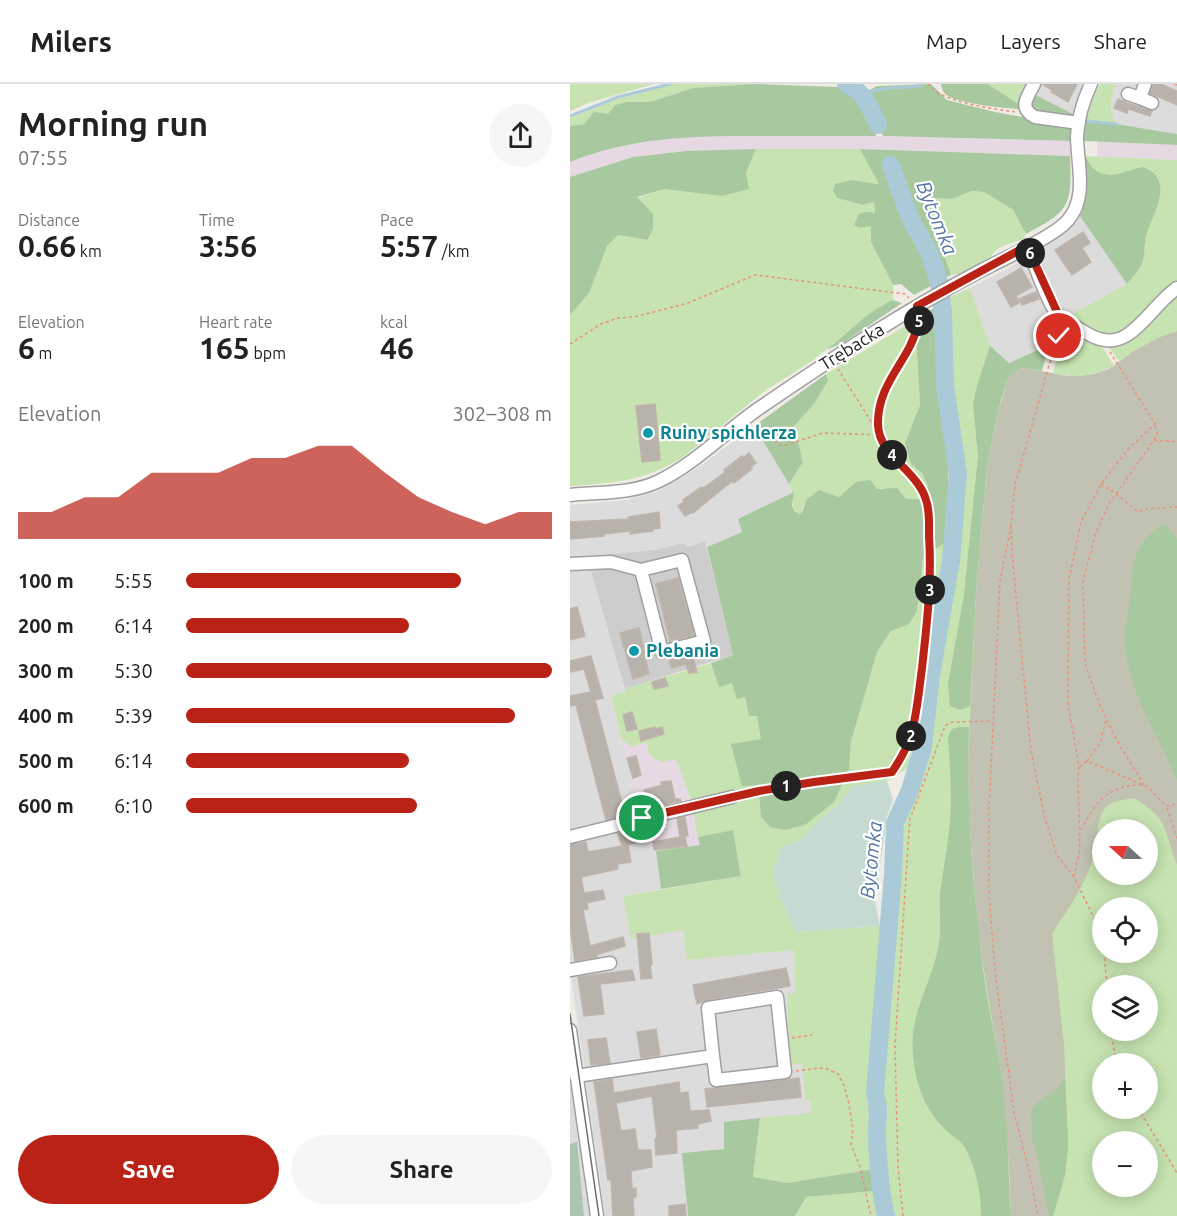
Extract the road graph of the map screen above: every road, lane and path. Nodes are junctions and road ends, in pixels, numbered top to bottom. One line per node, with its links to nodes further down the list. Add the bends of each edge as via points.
1 (928, 84): 6 (path, via 953,100)
2 (1034, 84): 6 (street, via 1025,105)
3 (1091, 84): 7 (street)
4 (1145, 84): 5 (street, via 1134,96)
5 (1152, 103)
6 (1029, 114): 7 (street)
7 (1080, 118): 8 (street, Trębacka, via 1080,181 1075,211 1067,222)
8 (1027, 246): 10 (street, Trębacka); 11 (street)
9 (1177, 288): 12 (street, via 1135,329 1116,340)
10 (917, 306): 13 (path, via 905,294 755,275 688,303 601,324); 14 (street, Trębacka); 17 (path, via 919,322 913,340 880,402)
11 (1058, 314): 12 (street); 24 (path, via 1059,336 1015,485)
12 (1103, 341): 15 (path)
13 (570, 344)
14 (832, 358): 17 (path); 22 (street, Trębacka, via 664,478 626,490)
15 (1155, 424): 18 (path); 20 (path, via 1129,448)
16 (750, 425): 17 (path, via 780,445 823,433)
17 (879, 435): 32 (path, via 916,480 926,499 931,580 911,734 905,752 892,772)
18 (1154, 440): 19 (path); 21 (path)
19 (1177, 442)
20 (1101, 484): 21 (path); 30 (path, via 1081,522 1069,579 1068,704)
21 (1116, 494): 23 (path, via 1138,512); 27 (path, via 1096,532 1083,581 1085,664)
22 (570, 495)
23 (1177, 507)
24 (1011, 526): 28 (path, via 1000,581); 38 (path, via 1031,751 1057,855)
25 (570, 564): 26 (street, via 611,562)
26 (641, 570): 26 (street, via 662,652 704,641 682,560)
27 (1106, 719): 29 (path, via 1100,743); 31 (path)
28 (993, 721): 52 (path, via 952,722 945,726 910,819 896,1020 898,1167); 53 (path, via 989,895 995,971 1014,1112)
29 (1087, 761): 30 (path); 31 (path)
30 (1079, 767): 35 (path)
31 (1144, 785): 34 (path); 35 (path, via 1128,785 1106,794 1094,806)
32 (732, 797): 36 (street)
33 (1177, 804): 34 (path)
34 (1166, 806): 37 (path)
35 (1080, 832): 38 (path)
36 (570, 837)
37 (1177, 838)
38 (1074, 877): 39 (path)
39 (1092, 914)
40 (610, 963): 41 (street)
41 (570, 970)
42 (570, 1030): 47 (street)
43 (812, 1035): 44 (path)
44 (782, 1040): 45 (street, via 777,997 708,1008); 46 (street)
45 (713, 1056): 46 (street, via 716,1080); 47 (street)
46 (785, 1072): 51 (path, via 820,1068 838,1074 848,1099 851,1144)
47 (576, 1076): 50 (street)
48 (1145, 1119): 49 (path)
49 (1177, 1173)
50 (597, 1216)
51 (871, 1216)
52 (903, 1216)
53 (1038, 1216)

